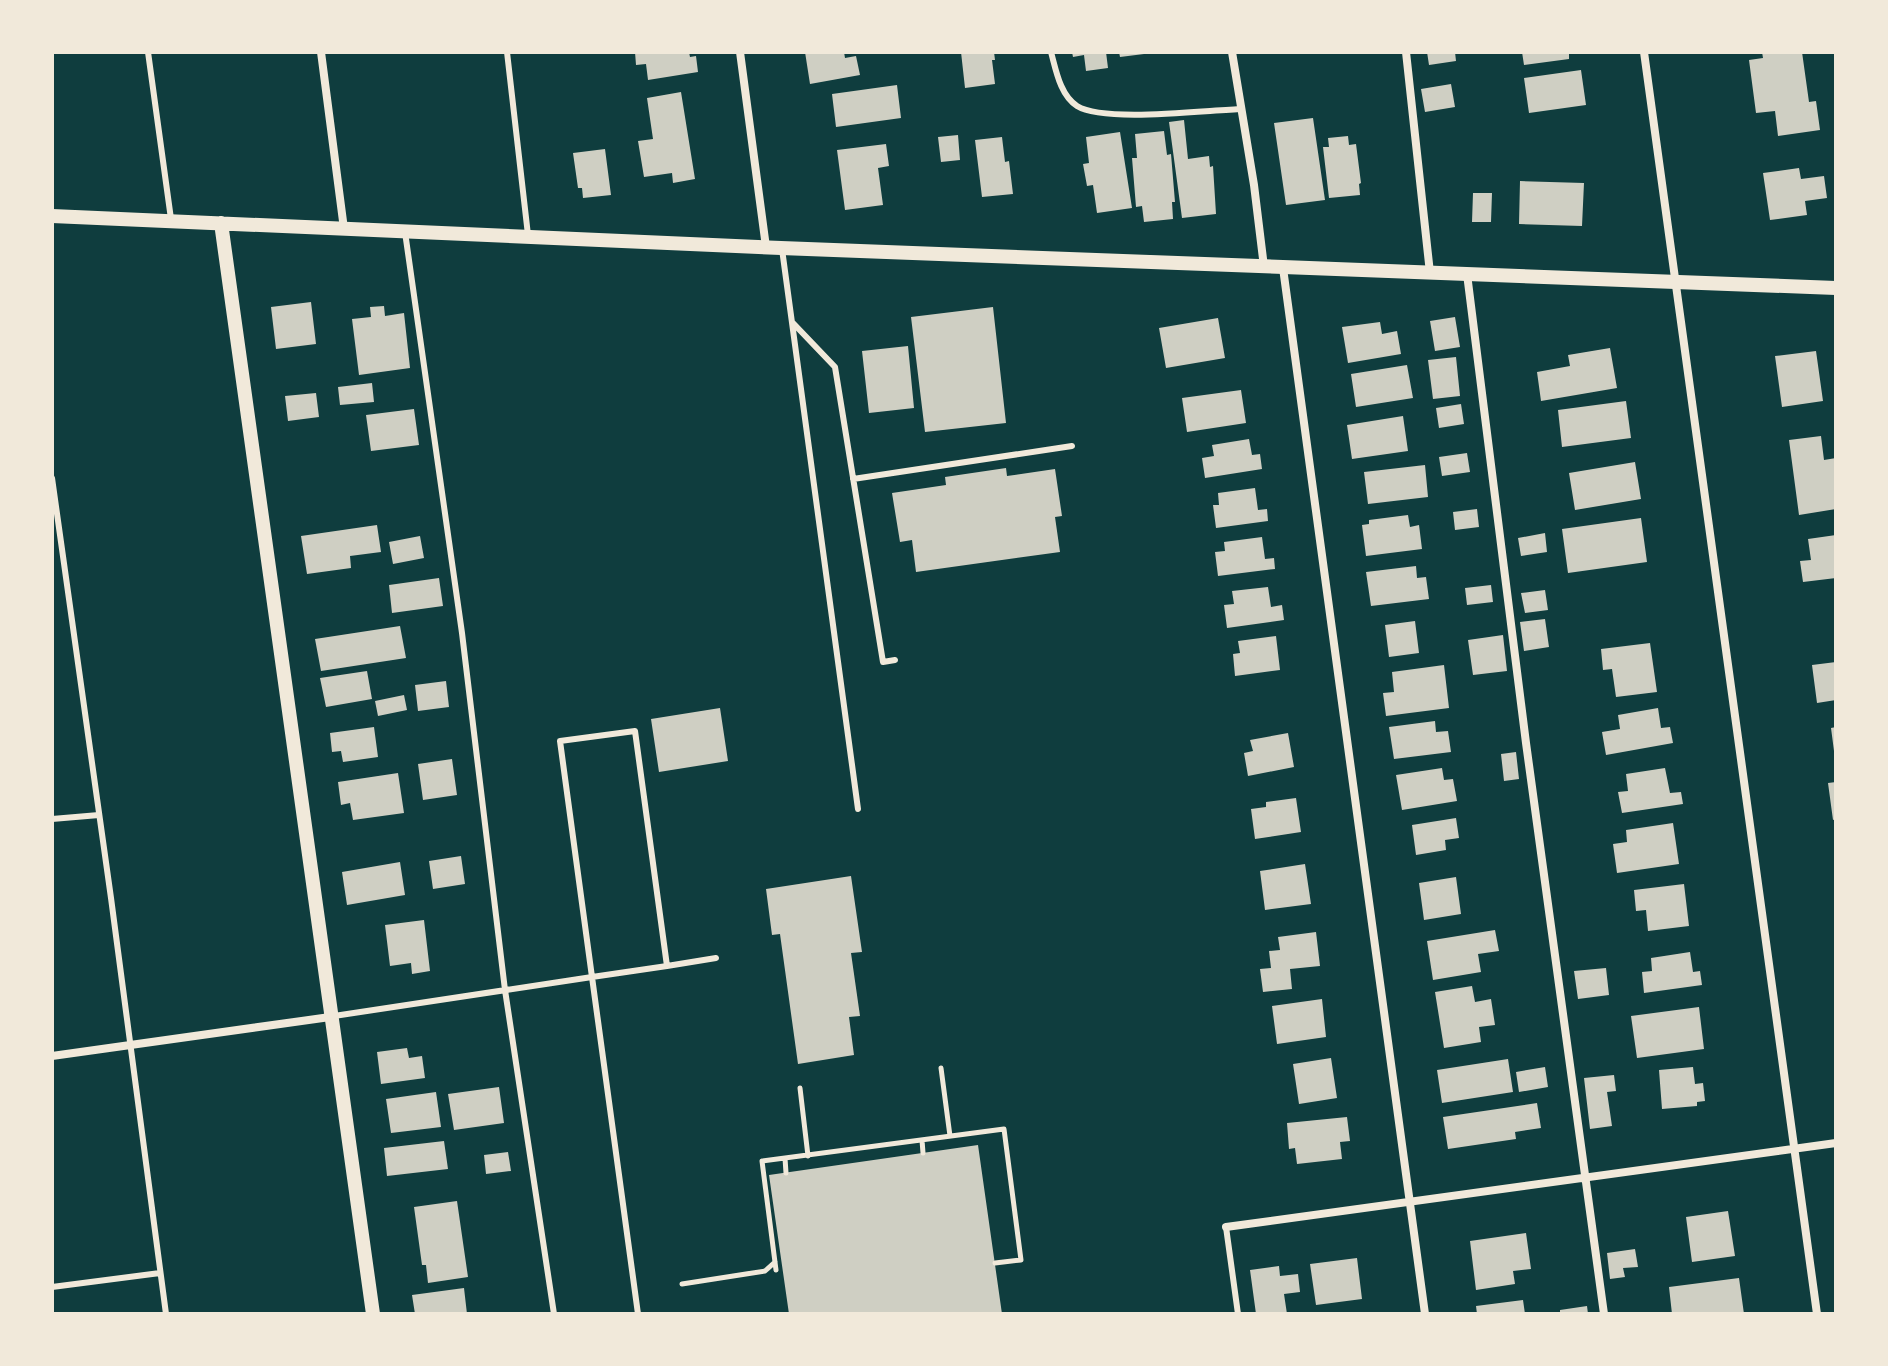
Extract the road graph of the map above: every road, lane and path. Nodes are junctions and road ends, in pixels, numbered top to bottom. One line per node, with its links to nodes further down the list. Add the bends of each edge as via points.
1 (148, 52): 11 (lane)
2 (321, 52): 13 (street)
3 (507, 52): 15 (lane)
4 (740, 52): 16 (street)
5 (1051, 52): 9 (lane, via 1064,94 1088,111)
6 (1232, 52): 9 (street)
7 (1406, 52): 19 (street)
8 (1644, 52): 21 (street)
9 (1242, 109): 17 (street)
10 (52, 216): 11 (street)
11 (171, 222): 12 (street)
12 (221, 223): 13 (street); 35 (street)
13 (344, 229): 14 (street)
14 (405, 231): 15 (street); 34 (lane, via 462,633)
15 (529, 237): 16 (street)
16 (774, 248): 17 (street); 23 (lane)
17 (1264, 267): 18 (street)
18 (1283, 268): 19 (street); 49 (street)
19 (1430, 273): 20 (street)
20 (1467, 274): 21 (street); 48 (street)
21 (1676, 282): 22 (street); 43 (street)
22 (1836, 288)
23 (792, 322): 26 (lane, via 835,367); 28 (lane)
24 (1072, 446): 26 (lane)
25 (52, 478): 29 (lane)
26 (853, 479): 27 (lane, via 883,662)
27 (895, 660)
28 (858, 809)
29 (99, 815): 30 (lane); 36 (lane)
30 (52, 819)
31 (716, 958): 32 (lane)
32 (667, 966): 33 (lane); 33 (lane, via 635,731 560,741)
33 (592, 977): 34 (lane); 60 (lane)
34 (505, 990): 35 (lane); 59 (lane)
35 (330, 1017): 36 (street); 58 (street)
36 (129, 1046): 37 (street); 54 (lane)
37 (52, 1056)
38 (941, 1068): 40 (path)
39 (800, 1088): 45 (path)
40 (950, 1136): 41 (path); 52 (path, via 1004,1129 1021,1260)
41 (922, 1140): 44 (path); 45 (path)
42 (1836, 1143): 43 (street)
43 (1794, 1149): 48 (street); 64 (street)
44 (923, 1153)
45 (808, 1156): 46 (path)
46 (785, 1158): 47 (path); 51 (path, via 762,1161)
47 (786, 1173)
48 (1586, 1178): 49 (street); 63 (street)
49 (1410, 1201): 50 (street); 62 (street)
50 (1226, 1227): 61 (lane)
51 (775, 1261): 53 (path); 55 (path, via 765,1271)
52 (995, 1263)
53 (776, 1270)
54 (160, 1273): 56 (lane); 57 (lane)
55 (682, 1284)
56 (52, 1287)
57 (166, 1314)
58 (373, 1314)
59 (554, 1314)
60 (638, 1314)
61 (1238, 1314)
62 (1425, 1314)
63 (1604, 1314)
64 (1817, 1314)

